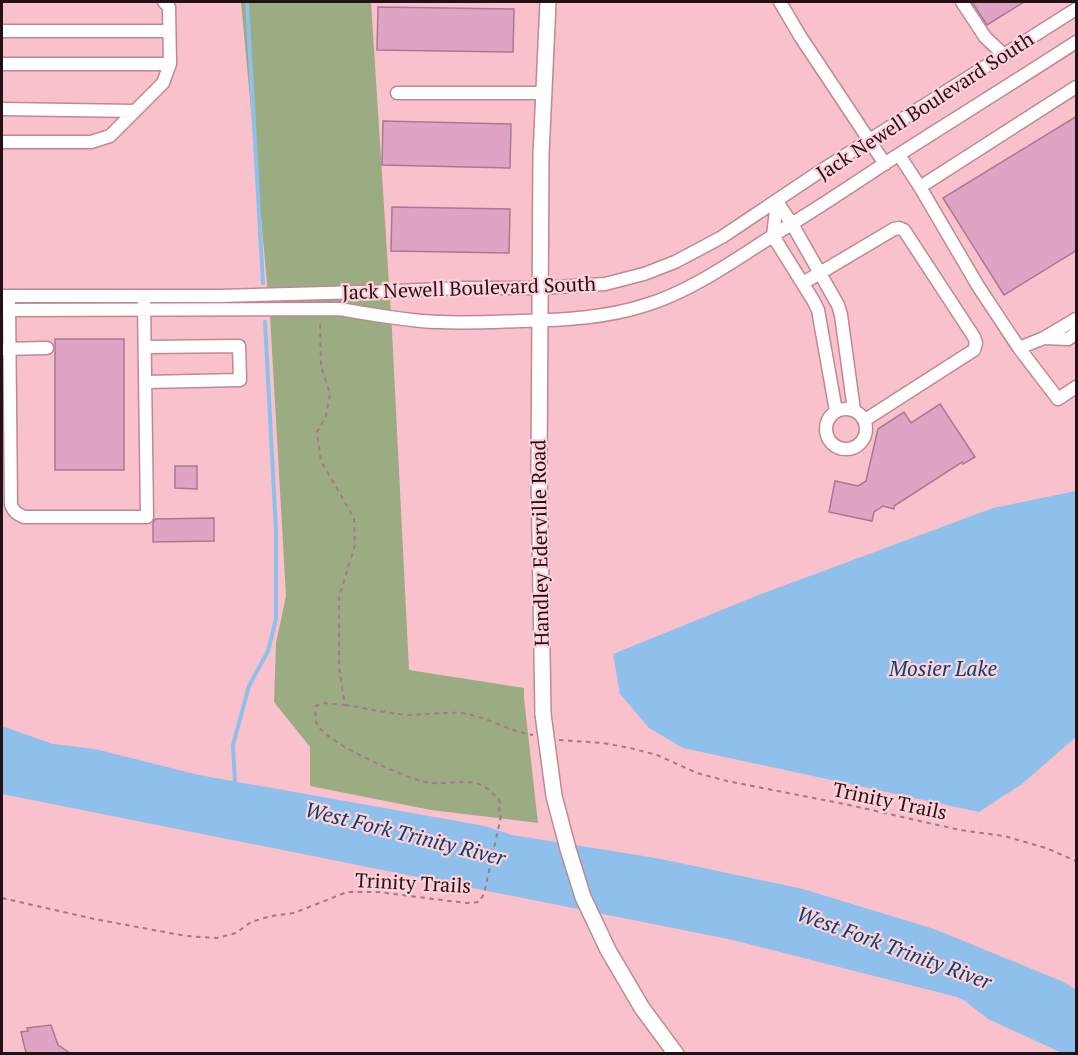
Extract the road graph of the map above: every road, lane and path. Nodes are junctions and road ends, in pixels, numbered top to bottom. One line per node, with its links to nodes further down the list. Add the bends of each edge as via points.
1 (164, 2): 7 (street, via 169,7)
2 (548, 2): 14 (main road, Handley Ederville Road)
3 (780, 2): 17 (street)
4 (962, 2): 9 (street, via 985,37)
5 (1077, 9): 9 (street, Jack Newell Boulevard South)
6 (2, 31): 7 (street)
7 (170, 31): 11 (street)
8 (1077, 42): 19 (street, Jack Newell Boulevard South)
9 (1004, 55): 17 (street, Jack Newell Boulevard South)
10 (2, 64): 11 (street)
11 (170, 64): 16 (street, via 164,83)
12 (1077, 87): 21 (street)
13 (397, 93): 14 (street)
14 (543, 93): 27 (main road, Handley Ederville Road)
15 (2, 109): 16 (street)
16 (135, 111): 18 (street, via 110,136 91,142)
17 (869, 140): 20 (street); 22 (street, Jack Newell Boulevard South)
18 (2, 142)
19 (899, 155): 20 (street, Jack Newell Boulevard South); 21 (street)
20 (885, 164): 23 (street, Jack Newell Boulevard South)
21 (920, 187): 39 (street)
22 (777, 202): 23 (street); 24 (street); 27 (street, Jack Newell Boulevard South, via 722,237 644,274 605,284)
23 (792, 224): 24 (street, Jack Newell Boulevard South); 25 (street)
24 (773, 236): 26 (street); 34 (street, Jack Newell Boulevard South, via 705,278 648,305 591,317)
25 (820, 273): 26 (street); 43 (street, via 841,315); 45 (street, via 894,229 904,230 976,343 974,350)
26 (802, 283): 44 (street, via 818,310)
27 (540, 288): 29 (street, Jack Newell Boulevard South); 34 (main road, Handley Ederville Road)
28 (5, 296): 29 (street, Jack Newell Boulevard South); 31 (street)
29 (144, 296): 32 (street)
30 (320, 309): 32 (street, Jack Newell Boulevard South); 34 (street, Jack Newell Boulevard South, via 423,321); 46 (path, via 321,366 330,394 326,416 317,432 321,461 354,518 356,545 339,597 339,668)
31 (5, 310): 32 (street, Jack Newell Boulevard South); 40 (street)
32 (144, 310): 37 (street)
33 (1077, 319): 36 (street)
34 (540, 321): 51 (main road, Handley Ederville Road, bridge, via 543,714 554,796 583,897 608,950 642,1008)
35 (1077, 333): 36 (street, via 1068,339)
36 (1044, 338): 39 (street)
37 (146, 347): 41 (street); 41 (street, via 239,346 240,380)
38 (47, 348): 40 (street)
39 (1019, 348): 42 (street, via 1058,399)
40 (6, 349): 41 (street, via 11,505 24,518 147,517)
41 (146, 382)
42 (1077, 387)
43 (854, 410): 44 (street); 45 (street)
44 (836, 411): 45 (street, via 825,431 839,449 854,448 862,442 866,436)
45 (865, 420)
46 (345, 705): 47 (path, Trinity Trails, via 412,715 462,713); 50 (path, Trinity Trails, via 316,706 318,724 326,735 401,775 424,782 476,783 501,803 484,894 479,902 347,892 294,913 251,922 236,933 217,938 94,919)
47 (536, 736)
48 (555, 739): 49 (path, Trinity Trails, via 630,748 727,781 1004,836)
49 (1077, 861)
50 (2, 898)
51 (676, 1053)

